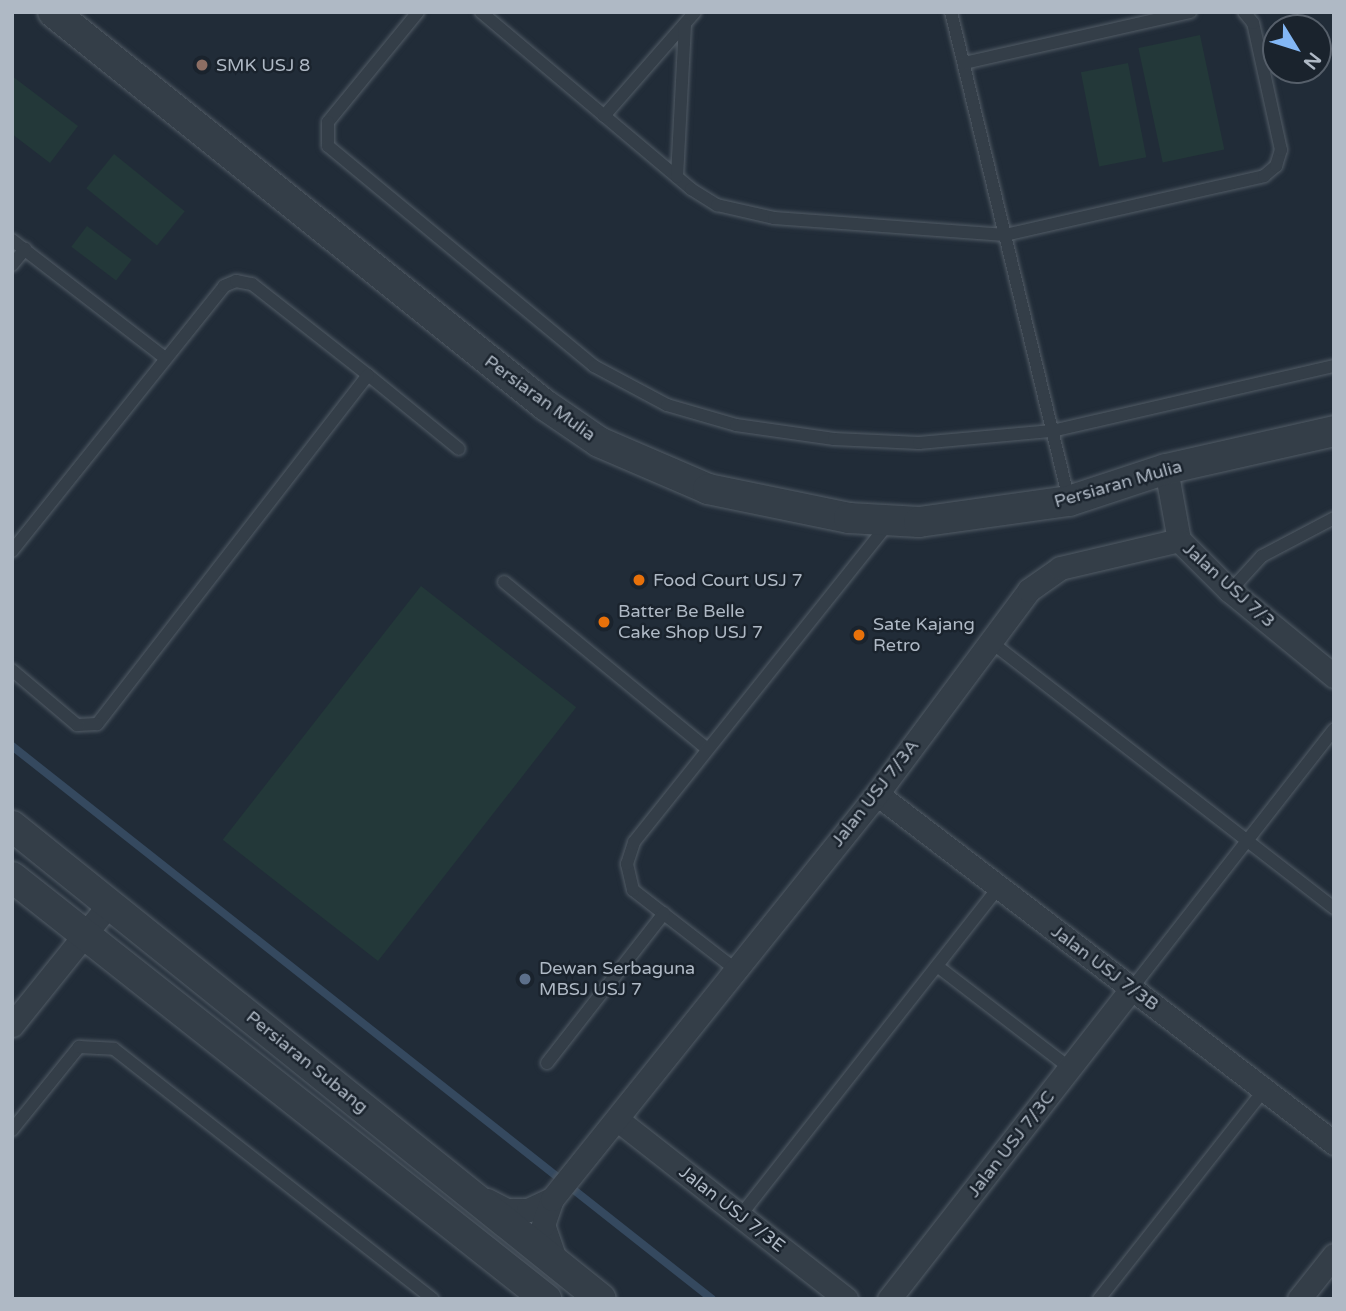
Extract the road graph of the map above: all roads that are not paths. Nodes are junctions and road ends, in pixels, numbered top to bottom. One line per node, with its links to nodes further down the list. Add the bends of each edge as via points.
1 (53, 12): 25 (street, Persiaran Mulia, via 545,405 599,442 708,489 774,506)
2 (418, 12): 19 (lane, via 328,122 328,146 594,366 667,405 736,425 834,439 919,443)
3 (481, 12): 10 (lane)
4 (695, 12): 8 (lane)
5 (951, 12): 9 (lane)
6 (1190, 12): 9 (lane)
7 (1244, 12): 12 (lane, via 1253,23 1281,150 1276,166 1264,176)
8 (685, 24): 10 (lane); 11 (lane)
9 (964, 63): 12 (lane)
10 (604, 116): 11 (lane)
11 (677, 177): 12 (lane, via 718,205 774,218)
12 (1005, 235): 19 (lane)
13 (12, 240): 14 (lane)
14 (25, 249): 15 (lane); 16 (lane)
15 (12, 265)
16 (164, 358): 18 (lane, via 214,296 236,281 252,284); 27 (lane)
17 (1334, 366): 19 (lane)
18 (368, 375): 21 (lane); 31 (lane, via 97,724 77,725)
19 (1052, 431): 23 (lane)
20 (1334, 431): 22 (street, Persiaran Mulia)
21 (459, 449)
22 (1166, 469): 23 (street, Persiaran Mulia); 26 (street, Jalan USJ 7/3)
23 (1069, 501): 25 (street, Persiaran Mulia, via 919,522)
24 (1334, 518): 29 (lane, via 1262,556)
25 (891, 520): 34 (lane)
26 (1179, 540): 29 (street, Jalan USJ 7/3); 30 (street, Jalan USJ 7/3A, via 1060,568 1029,590)
27 (12, 551)
28 (504, 582): 34 (lane)
29 (1230, 591): 32 (street, Jalan USJ 7/3)
30 (990, 642): 35 (street, Jalan USJ 7/3A); 37 (lane)
31 (12, 670)
32 (1334, 676)
33 (1334, 729): 37 (lane)
34 (707, 749): 42 (lane, via 634,842 626,864 633,890)
35 (877, 794): 39 (street, Jalan USJ 7/3B); 45 (street, Jalan USJ 7/3A)
36 (12, 826): 40 (street, Persiaran Subang)
37 (1247, 841): 41 (lane); 46 (lane)
38 (12, 877): 43 (street, Persiaran Subang)
39 (999, 887): 44 (lane); 46 (street, Jalan USJ 7/3B)
40 (110, 903): 43 (street); 54 (street, Persiaran Subang)
41 (1334, 908)
42 (664, 913): 45 (lane); 48 (lane)
43 (85, 934): 47 (street); 60 (street, Persiaran Subang)
44 (937, 966): 49 (lane); 56 (lane)
45 (736, 969): 51 (street, Jalan USJ 7/3A)
46 (1132, 988): 49 (street, Jalan USJ 7/3C); 50 (street, Jalan USJ 7/3B)
47 (12, 1026)
48 (547, 1063)
49 (1070, 1068): 63 (street, Jalan USJ 7/3C)
50 (1264, 1090): 53 (street, Jalan USJ 7/3B); 64 (lane)
51 (618, 1120): 55 (street, Jalan USJ 7/3A); 56 (street, Jalan USJ 7/3E)
52 (12, 1130): 59 (lane, via 79,1046 114,1049)
53 (1334, 1143)
54 (467, 1191): 55 (street, via 507,1210 528,1210); 58 (street, Persiaran Subang)
55 (552, 1199): 58 (street, via 542,1225)
56 (740, 1216): 62 (street, Jalan USJ 7/3E)
57 (1334, 1255): 65 (street)
58 (556, 1263): 61 (street, Persiaran Subang)
59 (433, 1299)
60 (546, 1299)
61 (601, 1299)
62 (846, 1299)
63 (889, 1299)
64 (1099, 1299)
65 (1299, 1299)

